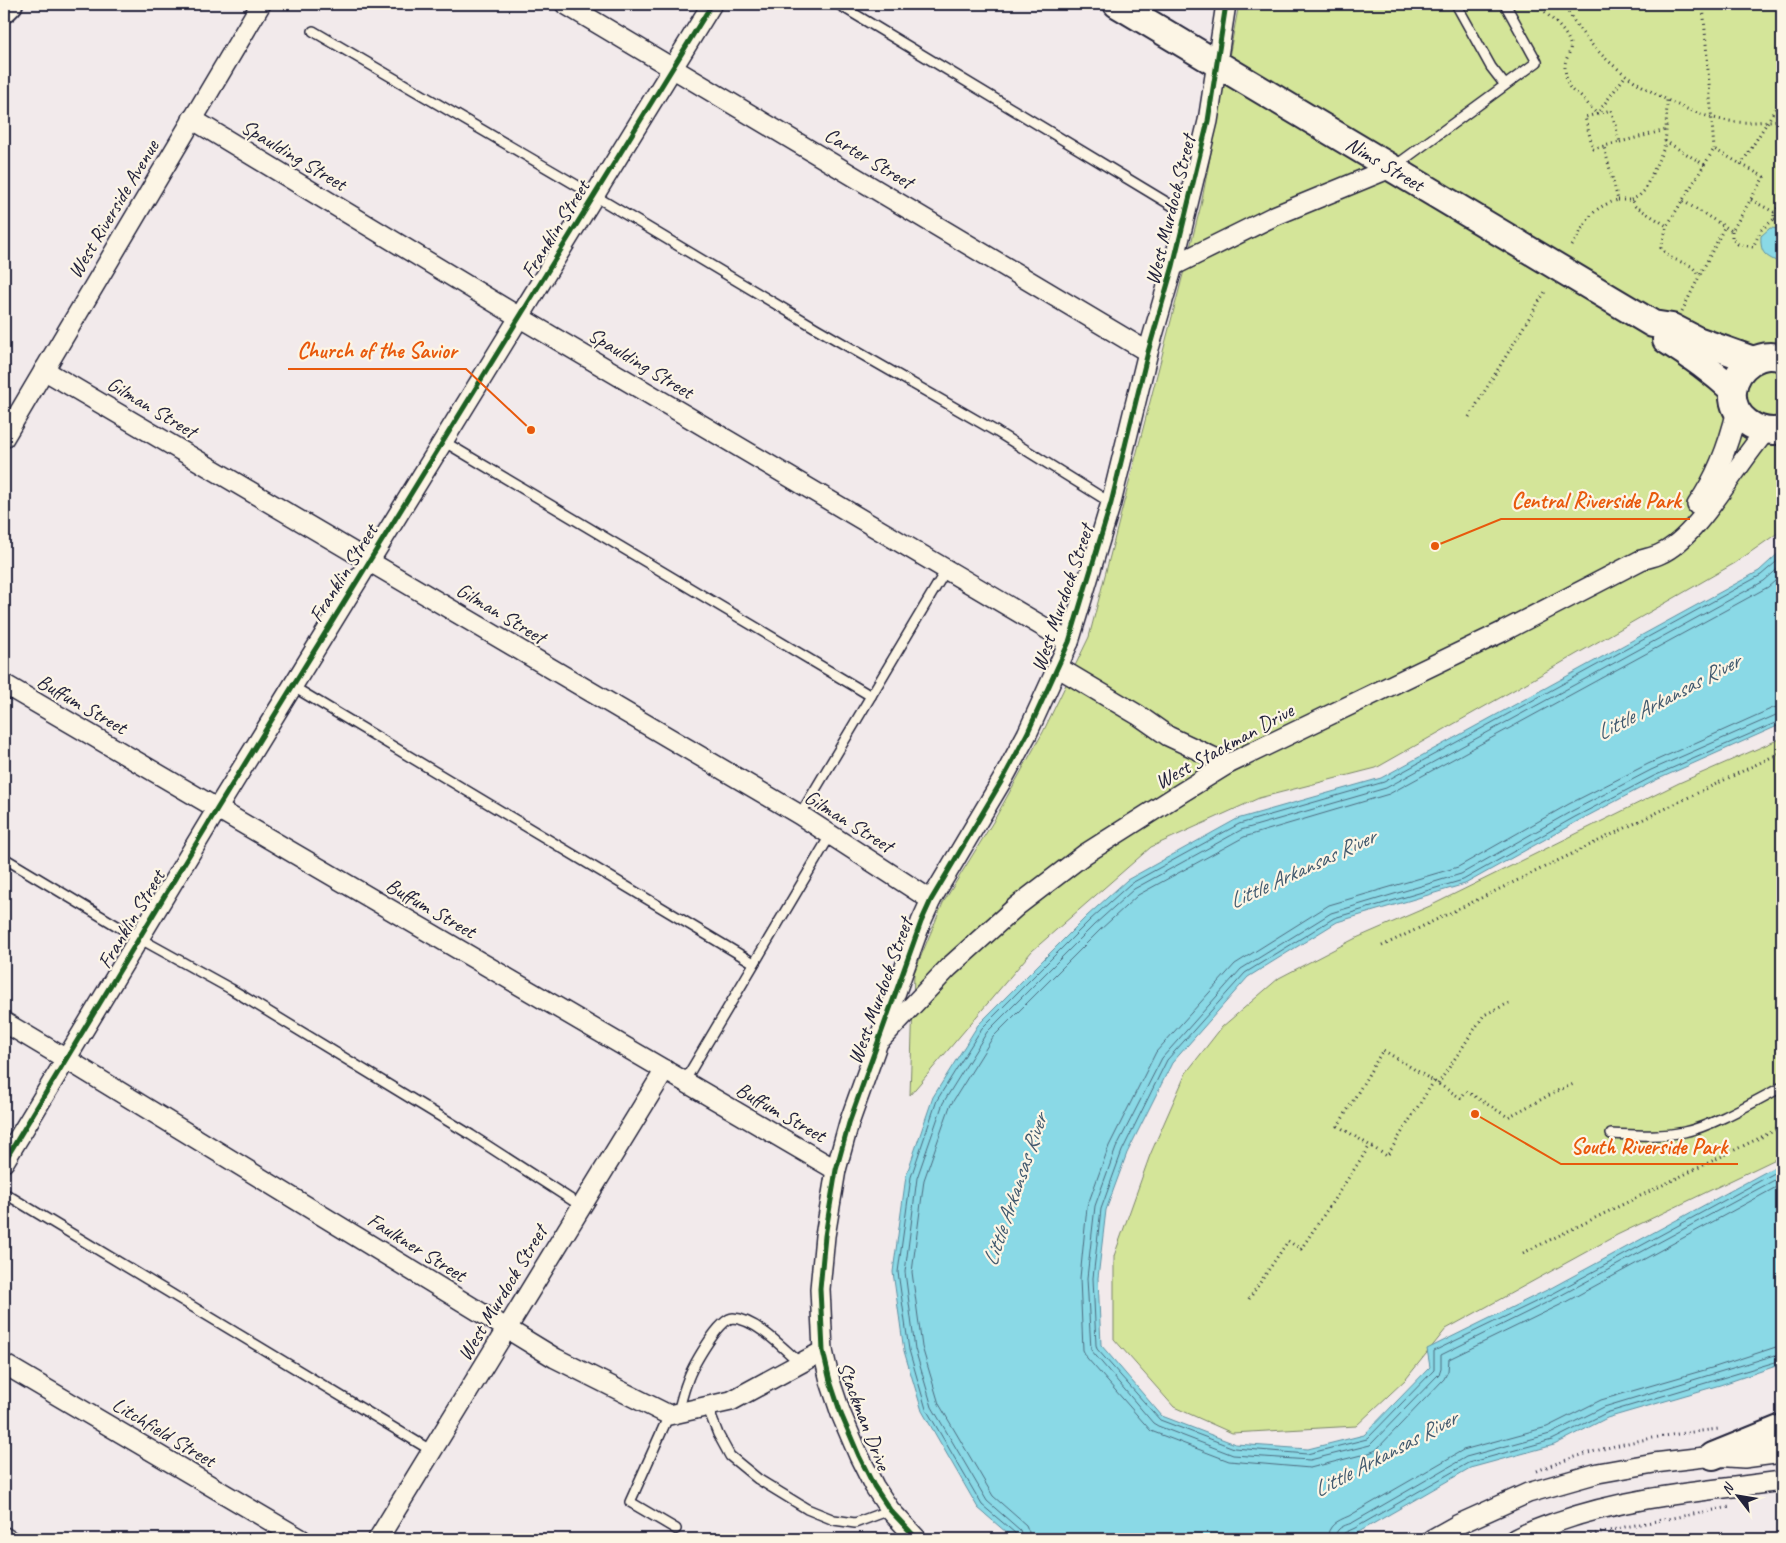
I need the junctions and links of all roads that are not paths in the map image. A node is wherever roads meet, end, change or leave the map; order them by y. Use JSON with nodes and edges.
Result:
{"nodes":[{"id":1,"x":9,"y":4,"type":"edge"},
{"id":2,"x":261,"y":4,"type":"edge"},
{"id":3,"x":565,"y":4,"type":"edge"},
{"id":4,"x":712,"y":4,"type":"edge"},
{"id":5,"x":838,"y":4,"type":"edge"},
{"id":6,"x":1117,"y":4,"type":"edge"},
{"id":7,"x":1226,"y":4,"type":"edge"},
{"id":8,"x":1456,"y":4,"type":"edge"},
{"id":9,"x":1505,"y":4,"type":"edge"},
{"id":10,"x":4,"y":9,"type":"edge"},
{"id":11,"x":313,"y":31,"type":"dead end"},
{"id":12,"x":1218,"y":65,"type":"junction"},
{"id":13,"x":674,"y":68,"type":"junction"},
{"id":14,"x":1505,"y":85,"type":"junction"},
{"id":15,"x":192,"y":120,"type":"junction"},
{"id":16,"x":1392,"y":167,"type":"junction"},
{"id":17,"x":595,"y":196,"type":"junction"},
{"id":18,"x":1186,"y":214,"type":"junction"},
{"id":19,"x":1174,"y":266,"type":"junction"},
{"id":20,"x":519,"y":318,"type":"junction"},
{"id":21,"x":1653,"y":324,"type":"junction"},
{"id":22,"x":1148,"y":352,"type":"junction"},
{"id":23,"x":1781,"y":356,"type":"edge"},
{"id":24,"x":1753,"y":360,"type":"junction"},
{"id":25,"x":44,"y":370,"type":"junction"},
{"id":26,"x":1735,"y":400,"type":"junction"},
{"id":27,"x":1774,"y":430,"type":"edge"},
{"id":28,"x":4,"y":438,"type":"edge"},
{"id":29,"x":443,"y":441,"type":"junction"},
{"id":30,"x":1111,"y":502,"type":"junction"},
{"id":31,"x":1641,"y":560,"type":"junction"},
{"id":32,"x":369,"y":561,"type":"junction"},
{"id":33,"x":946,"y":570,"type":"junction"},
{"id":34,"x":1070,"y":642,"type":"junction"},
{"id":35,"x":1059,"y":668,"type":"junction"},
{"id":36,"x":4,"y":684,"type":"edge"},
{"id":37,"x":292,"y":686,"type":"junction"},
{"id":38,"x":871,"y":696,"type":"junction"},
{"id":39,"x":1228,"y":764,"type":"junction"},
{"id":40,"x":217,"y":809,"type":"junction"},
{"id":41,"x":800,"y":815,"type":"junction"},
{"id":42,"x":831,"y":834,"type":"junction"},
{"id":43,"x":4,"y":858,"type":"edge"},
{"id":44,"x":931,"y":900,"type":"junction"},
{"id":45,"x":139,"y":938,"type":"junction"},
{"id":46,"x":754,"y":964,"type":"junction"},
{"id":47,"x":4,"y":1022,"type":"edge"},
{"id":48,"x":878,"y":1042,"type":"junction"},
{"id":49,"x":66,"y":1059,"type":"junction"},
{"id":50,"x":665,"y":1070,"type":"junction"},
{"id":51,"x":684,"y":1082,"type":"junction"},
{"id":52,"x":1782,"y":1087,"type":"edge"},
{"id":53,"x":1611,"y":1134,"type":"dead end"},
{"id":54,"x":4,"y":1162,"type":"edge"},
{"id":55,"x":836,"y":1170,"type":"junction"},
{"id":56,"x":4,"y":1193,"type":"edge"},
{"id":57,"x":582,"y":1206,"type":"junction"},
{"id":58,"x":507,"y":1329,"type":"junction"},
{"id":59,"x":823,"y":1351,"type":"junction"},
{"id":60,"x":800,"y":1363,"type":"junction"},
{"id":61,"x":4,"y":1364,"type":"edge"},
{"id":62,"x":706,"y":1406,"type":"junction"},
{"id":63,"x":674,"y":1414,"type":"junction"},
{"id":64,"x":1782,"y":1428,"type":"edge"},
{"id":65,"x":432,"y":1451,"type":"junction"},
{"id":66,"x":1782,"y":1453,"type":"edge"},
{"id":67,"x":1713,"y":1456,"type":"junction"},
{"id":68,"x":1782,"y":1481,"type":"edge"},
{"id":69,"x":890,"y":1510,"type":"junction"},
{"id":70,"x":676,"y":1529,"type":"dead end"},
{"id":71,"x":4,"y":1531,"type":"edge"},
{"id":72,"x":17,"y":1539,"type":"edge"},
{"id":73,"x":301,"y":1539,"type":"edge"},
{"id":74,"x":378,"y":1539,"type":"edge"},
{"id":75,"x":917,"y":1539,"type":"edge"},
{"id":76,"x":1432,"y":1539,"type":"edge"},
{"id":77,"x":1515,"y":1539,"type":"edge"}],
"edges":[{"from":1,"to":10,"type":"street"},
{"from":2,"to":15,"type":"street","name":"West Riverside Avenue"},
{"from":3,"to":13,"type":"street","name":"Carter Street"},
{"from":4,"to":13,"type":"street","name":"Franklin Street"},
{"from":5,"to":18,"type":"lane"},
{"from":6,"to":12,"type":"street","name":"Nims Street"},
{"from":7,"to":12,"type":"street","name":"West Murdock Street"},
{"from":8,"to":14,"type":"lane"},
{"from":9,"to":14,"type":"lane"},
{"from":11,"to":17,"type":"lane"},
{"from":12,"to":16,"type":"street","name":"Nims Street"},
{"from":12,"to":18,"type":"street","name":"West Murdock Street"},
{"from":13,"to":17,"type":"street","name":"Franklin Street"},
{"from":13,"to":22,"type":"street","name":"Carter Street"},
{"from":14,"to":16,"type":"lane"},
{"from":15,"to":20,"type":"street","name":"Spaulding Street"},
{"from":15,"to":25,"type":"street","name":"West Riverside Avenue"},
{"from":16,"to":19,"type":"street","name":"West Murdock Street"},
{"from":16,"to":21,"type":"street","name":"Nims Street"},
{"from":17,"to":20,"type":"street","name":"Franklin Street"},
{"from":17,"to":30,"type":"lane"},
{"from":18,"to":19,"type":"street","name":"West Murdock Street"},
{"from":19,"to":22,"type":"street","name":"West Murdock Street"},
{"from":20,"to":29,"type":"street","name":"Franklin Street"},
{"from":20,"to":33,"type":"street","name":"Spaulding Street"},
{"from":21,"to":24,"type":"street","name":"Nims Street"},
{"from":21,"to":26,"type":"street","name":"Nims Street"},
{"from":22,"to":30,"type":"street","name":"West Murdock Street"},
{"from":23,"to":24,"type":"street"},
{"from":24,"to":26,"type":"street"},
{"from":25,"to":28,"type":"street","name":"West Riverside Avenue"},
{"from":25,"to":32,"type":"street","name":"Gilman Street"},
{"from":26,"to":27,"type":"street","name":"Nims Street"},
{"from":26,"to":31,"type":"street","name":"West Stackman Drive"},
{"from":27,"to":31,"type":"street","name":"West Stackman Drive"},
{"from":29,"to":32,"type":"street","name":"Franklin Street"},
{"from":29,"to":38,"type":"lane"},
{"from":30,"to":34,"type":"street","name":"West Murdock Street"},
{"from":31,"to":39,"type":"street","name":"West Stackman Drive"},
{"from":32,"to":37,"type":"street","name":"Franklin Street"},
{"from":32,"to":41,"type":"street","name":"Gilman Street"},
{"from":33,"to":34,"type":"street","name":"Spaulding Street"},
{"from":33,"to":38,"type":"lane"},
{"from":34,"to":35,"type":"street","name":"West Murdock Street"},
{"from":35,"to":39,"type":"street"},
{"from":35,"to":44,"type":"street","name":"West Murdock Street"},
{"from":36,"to":40,"type":"street","name":"Buffum Street"},
{"from":37,"to":40,"type":"street","name":"Franklin Street"},
{"from":37,"to":46,"type":"lane"},
{"from":38,"to":41,"type":"lane"},
{"from":39,"to":48,"type":"street","name":"West Stackman Drive"},
{"from":40,"to":45,"type":"street","name":"Franklin Street"},
{"from":40,"to":50,"type":"street","name":"Buffum Street"},
{"from":41,"to":42,"type":"street","name":"Gilman Street"},
{"from":42,"to":44,"type":"street","name":"Gilman Street"},
{"from":42,"to":46,"type":"lane"},
{"from":43,"to":45,"type":"lane"},
{"from":44,"to":48,"type":"street","name":"West Murdock Street"},
{"from":45,"to":49,"type":"street","name":"Franklin Street"},
{"from":45,"to":57,"type":"lane"},
{"from":46,"to":51,"type":"lane"},
{"from":47,"to":49,"type":"street","name":"Faulkner Street"},
{"from":48,"to":55,"type":"street","name":"West Murdock Street"},
{"from":49,"to":54,"type":"street","name":"Franklin Street"},
{"from":49,"to":58,"type":"street","name":"Faulkner Street"},
{"from":50,"to":51,"type":"street","name":"Buffum Street"},
{"from":50,"to":57,"type":"street","name":"West Murdock Street"},
{"from":51,"to":55,"type":"street","name":"Buffum Street"},
{"from":52,"to":53,"type":"lane"},
{"from":55,"to":59,"type":"street","name":"Stackman Drive"},
{"from":56,"to":65,"type":"lane"},
{"from":57,"to":58,"type":"street","name":"West Murdock Street"},
{"from":58,"to":63,"type":"street","name":"Faulkner Street"},
{"from":58,"to":65,"type":"street","name":"West Murdock Street"},
{"from":59,"to":60,"type":"street"},
{"from":59,"to":69,"type":"street","name":"Stackman Drive"},
{"from":60,"to":62,"type":"street"},
{"from":60,"to":63,"type":"lane"},
{"from":61,"to":73,"type":"street","name":"Litchfield Street"},
{"from":62,"to":63,"type":"street"},
{"from":62,"to":69,"type":"lane"},
{"from":63,"to":70,"type":"lane"},
{"from":64,"to":67,"type":"street"},
{"from":65,"to":74,"type":"street","name":"West Murdock Street"},
{"from":66,"to":67,"type":"street"},
{"from":67,"to":76,"type":"street"},
{"from":68,"to":77,"type":"street"},
{"from":69,"to":75,"type":"street","name":"Stackman Drive"},
{"from":71,"to":72,"type":"lane"}]}
